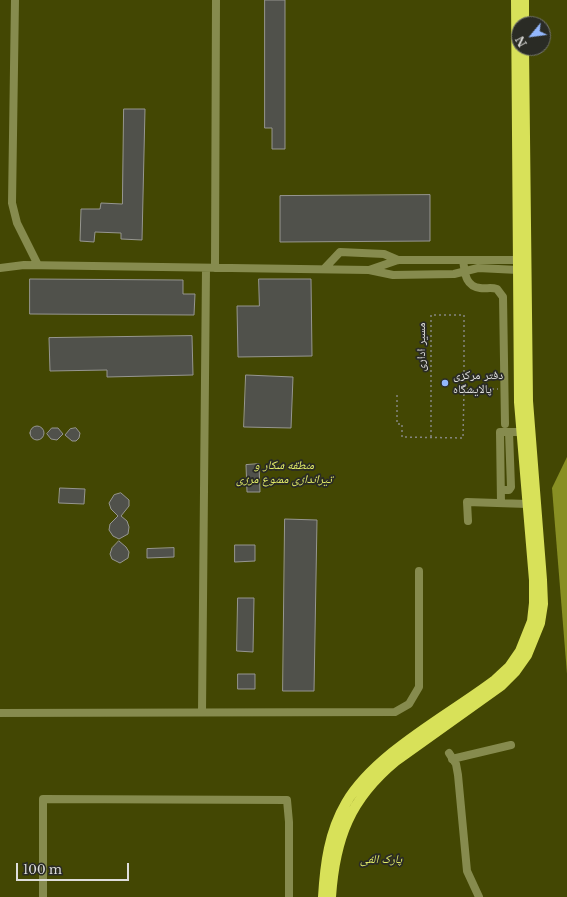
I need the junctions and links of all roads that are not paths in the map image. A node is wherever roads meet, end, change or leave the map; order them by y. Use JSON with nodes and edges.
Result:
{"nodes":[{"id":1,"x":15,"y":0,"type":"edge"},
{"id":2,"x":216,"y":0,"type":"edge"},
{"id":3,"x":516,"y":0,"type":"edge"},
{"id":4,"x":524,"y":0,"type":"edge"},
{"id":5,"x":524,"y":16,"type":"edge"},
{"id":6,"x":524,"y":56,"type":"edge"},
{"id":7,"x":398,"y":260,"type":"junction"},
{"id":8,"x":425,"y":260,"type":"junction"},
{"id":9,"x":463,"y":260,"type":"junction"},
{"id":10,"x":522,"y":260,"type":"junction"},
{"id":11,"x":38,"y":266,"type":"junction"},
{"id":12,"x":0,"y":268,"type":"edge"},
{"id":13,"x":206,"y":268,"type":"junction"},
{"id":14,"x":215,"y":268,"type":"junction"},
{"id":15,"x":324,"y":269,"type":"junction"},
{"id":16,"x":369,"y":270,"type":"junction"},
{"id":17,"x":522,"y":270,"type":"junction"},
{"id":18,"x":464,"y":271,"type":"junction"},
{"id":19,"x":454,"y":274,"type":"junction"},
{"id":20,"x":426,"y":275,"type":"junction"},
{"id":21,"x":469,"y":283,"type":"junction"},
{"id":22,"x":507,"y":428,"type":"junction"},
{"id":23,"x":521,"y":432,"type":"junction"},
{"id":24,"x":501,"y":503,"type":"junction"},
{"id":25,"x":527,"y":504,"type":"junction"},
{"id":26,"x":468,"y":521,"type":"dead end"},
{"id":27,"x":419,"y":571,"type":"dead end"},
{"id":28,"x":202,"y":712,"type":"junction"},
{"id":29,"x":0,"y":713,"type":"edge"},
{"id":30,"x":511,"y":745,"type":"dead end"},
{"id":31,"x":43,"y":897,"type":"edge"},
{"id":32,"x":289,"y":897,"type":"edge"},
{"id":33,"x":323,"y":897,"type":"edge"},
{"id":34,"x":331,"y":897,"type":"edge"},
{"id":35,"x":479,"y":897,"type":"edge"}],
"edges":[{"from":1,"to":11,"type":"street"},
{"from":2,"to":14,"type":"street"},
{"from":3,"to":10,"type":"main road"},
{"from":4,"to":5,"type":"main road"},
{"from":6,"to":10,"type":"main road"},
{"from":7,"to":8,"type":"street"},
{"from":7,"to":15,"type":"street"},
{"from":7,"to":16,"type":"street"},
{"from":8,"to":9,"type":"street"},
{"from":8,"to":20,"type":"street"},
{"from":9,"to":10,"type":"street"},
{"from":9,"to":18,"type":"street"},
{"from":10,"to":17,"type":"main road"},
{"from":11,"to":12,"type":"street"},
{"from":11,"to":13,"type":"street"},
{"from":13,"to":14,"type":"street"},
{"from":13,"to":28,"type":"street"},
{"from":14,"to":15,"type":"street"},
{"from":15,"to":16,"type":"street"},
{"from":16,"to":20,"type":"street"},
{"from":17,"to":18,"type":"street"},
{"from":17,"to":23,"type":"main road"},
{"from":17,"to":34,"type":"main road"},
{"from":18,"to":19,"type":"street"},
{"from":18,"to":21,"type":"street"},
{"from":19,"to":20,"type":"street"},
{"from":19,"to":21,"type":"street"},
{"from":21,"to":22,"type":"street"},
{"from":22,"to":23,"type":"street"},
{"from":22,"to":24,"type":"street"},
{"from":23,"to":25,"type":"main road"},
{"from":24,"to":25,"type":"street"},
{"from":24,"to":26,"type":"street"},
{"from":25,"to":33,"type":"main road"},
{"from":27,"to":28,"type":"street"},
{"from":28,"to":29,"type":"street"},
{"from":30,"to":35,"type":"street"},
{"from":31,"to":32,"type":"street"}]}
